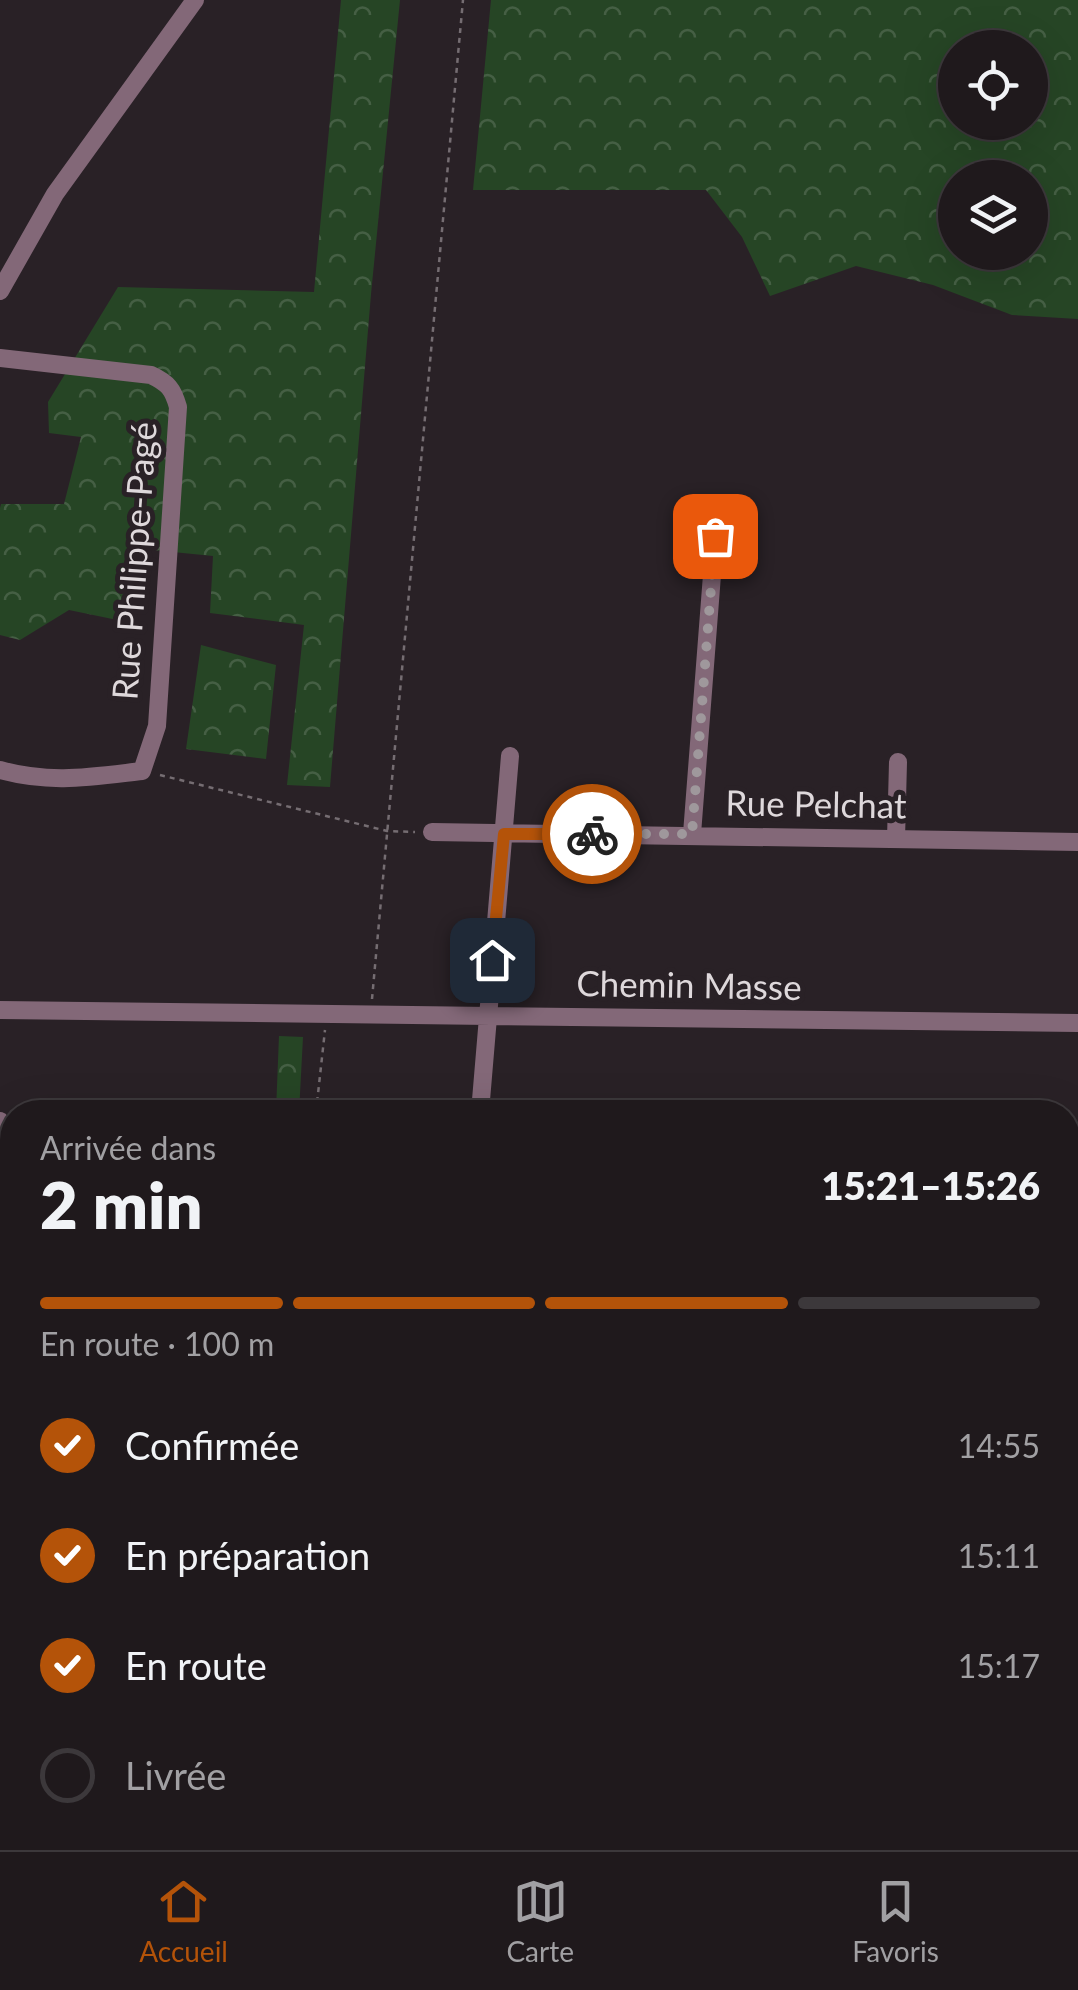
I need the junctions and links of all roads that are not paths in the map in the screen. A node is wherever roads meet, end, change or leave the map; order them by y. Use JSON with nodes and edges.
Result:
{"nodes":[{"id":1,"x":195,"y":0,"type":"edge"},
{"id":2,"x":0,"y":291,"type":"edge"},
{"id":3,"x":0,"y":358,"type":"edge"},
{"id":4,"x":715,"y":536,"type":"dead end"},
{"id":5,"x":510,"y":756,"type":"dead end"},
{"id":6,"x":898,"y":762,"type":"dead end"},
{"id":7,"x":0,"y":770,"type":"edge"},
{"id":8,"x":432,"y":832,"type":"road end"},
{"id":9,"x":504,"y":834,"type":"junction"},
{"id":10,"x":692,"y":834,"type":"junction"},
{"id":11,"x":896,"y":839,"type":"junction"},
{"id":12,"x":1078,"y":842,"type":"edge"},
{"id":13,"x":0,"y":1010,"type":"edge"},
{"id":14,"x":488,"y":1015,"type":"junction"},
{"id":15,"x":1078,"y":1024,"type":"edge"},
{"id":16,"x":481,"y":1100,"type":"edge"}],
"edges":[{"from":1,"to":2,"type":"street"},
{"from":3,"to":7,"type":"street","name":"Rue Philippe-Pagé"},
{"from":4,"to":10,"type":"street"},
{"from":5,"to":9,"type":"street"},
{"from":6,"to":11,"type":"street"},
{"from":8,"to":9,"type":"street","name":"Rue Pelchat"},
{"from":9,"to":10,"type":"street","name":"Rue Pelchat"},
{"from":9,"to":14,"type":"street"},
{"from":10,"to":11,"type":"street","name":"Rue Pelchat"},
{"from":11,"to":12,"type":"street","name":"Rue Pelchat"},
{"from":13,"to":14,"type":"street","name":"Chemin Masse"},
{"from":14,"to":15,"type":"street","name":"Chemin Masse"},
{"from":14,"to":16,"type":"street"}]}
